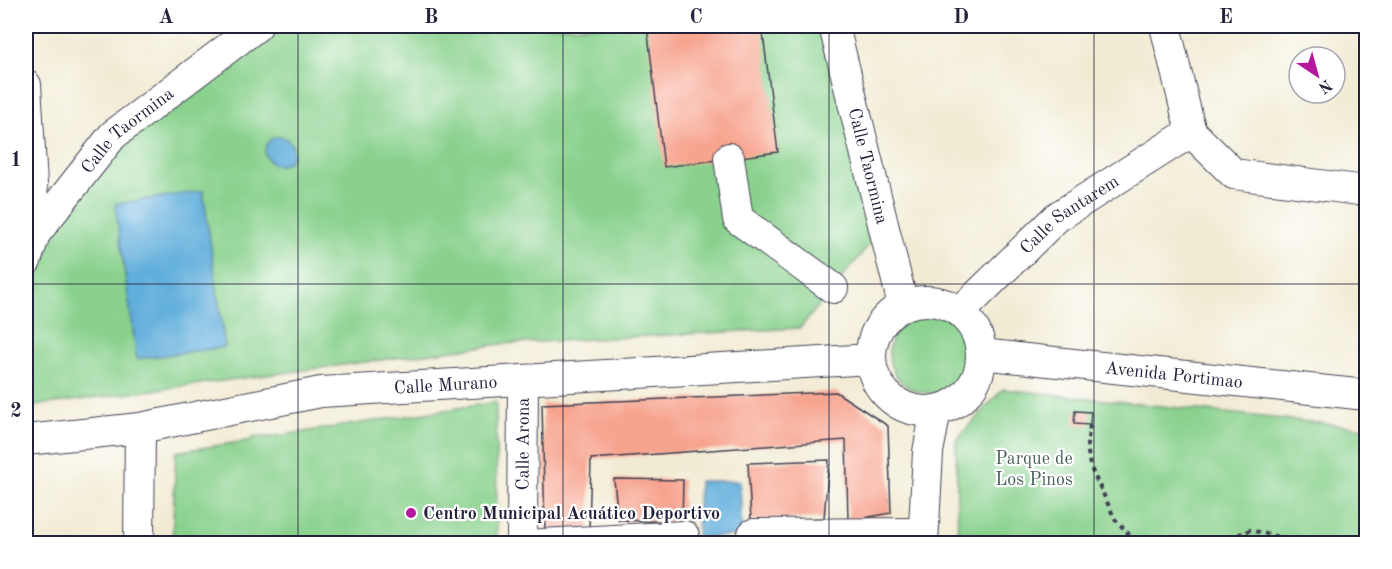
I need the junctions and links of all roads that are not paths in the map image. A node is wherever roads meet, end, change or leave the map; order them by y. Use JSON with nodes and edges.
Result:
{"nodes":[{"id":1,"x":257,"y":26,"type":"edge"},
{"id":2,"x":834,"y":26,"type":"edge"},
{"id":3,"x":1165,"y":26,"type":"edge"},
{"id":4,"x":26,"y":85,"type":"edge"},
{"id":5,"x":1191,"y":132,"type":"junction"},
{"id":6,"x":729,"y":158,"type":"dead end"},
{"id":7,"x":1366,"y":191,"type":"edge"},
{"id":8,"x":30,"y":247,"type":"edge"},
{"id":9,"x":833,"y":288,"type":"dead end"},
{"id":10,"x":903,"y":305,"type":"junction"},
{"id":11,"x":960,"y":312,"type":"junction"},
{"id":12,"x":981,"y":354,"type":"junction"},
{"id":13,"x":871,"y":359,"type":"junction"},
{"id":14,"x":523,"y":380,"type":"junction"},
{"id":15,"x":1366,"y":395,"type":"edge"},
{"id":16,"x":936,"y":410,"type":"junction"},
{"id":17,"x":140,"y":428,"type":"junction"},
{"id":18,"x":26,"y":440,"type":"edge"},
{"id":19,"x":753,"y":534,"type":"dead end"},
{"id":20,"x":684,"y":536,"type":"dead end"},
{"id":21,"x":923,"y":538,"type":"edge"},
{"id":22,"x":140,"y":543,"type":"edge"},
{"id":23,"x":522,"y":543,"type":"edge"},
{"id":24,"x":542,"y":543,"type":"edge"}],
"edges":[{"from":1,"to":8,"type":"street","name":"Calle Taormina"},
{"from":2,"to":10,"type":"street","name":"Calle Taormina"},
{"from":3,"to":5,"type":"street"},
{"from":4,"to":8,"type":"street"},
{"from":5,"to":7,"type":"street"},
{"from":5,"to":11,"type":"street","name":"Calle Santarem"},
{"from":6,"to":9,"type":"street"},
{"from":10,"to":11,"type":"street"},
{"from":10,"to":13,"type":"street"},
{"from":11,"to":12,"type":"street"},
{"from":12,"to":15,"type":"street","name":"Avenida Portimao"},
{"from":12,"to":16,"type":"street"},
{"from":13,"to":14,"type":"street","name":"Calle Murano"},
{"from":13,"to":16,"type":"street"},
{"from":14,"to":17,"type":"street","name":"Calle Murano"},
{"from":14,"to":23,"type":"street","name":"Calle Arona"},
{"from":16,"to":21,"type":"street"},
{"from":17,"to":18,"type":"street","name":"Calle Murano"},
{"from":17,"to":22,"type":"street"},
{"from":19,"to":21,"type":"street"},
{"from":20,"to":24,"type":"street"}]}
